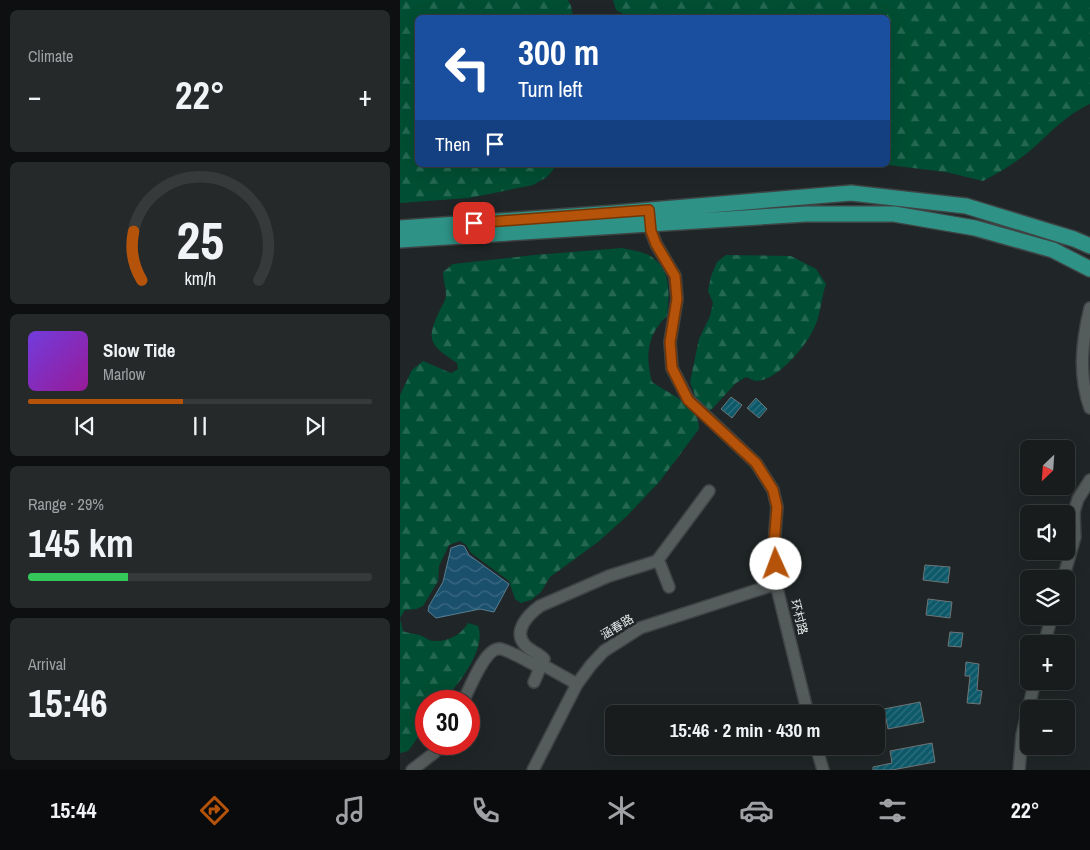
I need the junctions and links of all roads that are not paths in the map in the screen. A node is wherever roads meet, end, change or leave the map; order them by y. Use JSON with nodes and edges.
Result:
{"nodes":[{"id":1,"x":650,"y":217,"type":"junction"},
{"id":2,"x":400,"y":228,"type":"edge"},
{"id":3,"x":400,"y":240,"type":"edge"},
{"id":4,"x":1090,"y":246,"type":"edge"},
{"id":5,"x":1090,"y":268,"type":"edge"},
{"id":6,"x":1090,"y":308,"type":"edge"},
{"id":7,"x":1090,"y":408,"type":"edge"},
{"id":8,"x":1090,"y":480,"type":"edge"},
{"id":9,"x":709,"y":491,"type":"dead end"},
{"id":10,"x":658,"y":559,"type":"junction"},
{"id":11,"x":1066,"y":570,"type":"edge"},
{"id":12,"x":776,"y":584,"type":"junction"},
{"id":13,"x":669,"y":587,"type":"dead end"},
{"id":14,"x":542,"y":667,"type":"junction"},
{"id":15,"x":534,"y":682,"type":"dead end"},
{"id":16,"x":577,"y":684,"type":"junction"},
{"id":17,"x":469,"y":690,"type":"edge"},
{"id":18,"x":1033,"y":690,"type":"edge"},
{"id":19,"x":806,"y":705,"type":"edge"},
{"id":20,"x":431,"y":755,"type":"edge"},
{"id":21,"x":819,"y":755,"type":"edge"},
{"id":22,"x":412,"y":770,"type":"edge"},
{"id":23,"x":533,"y":770,"type":"edge"},
{"id":24,"x":823,"y":770,"type":"edge"},
{"id":25,"x":1019,"y":770,"type":"edge"}],
"edges":[{"from":1,"to":2,"type":"main road"},
{"from":1,"to":3,"type":"main road"},
{"from":1,"to":4,"type":"main road"},
{"from":1,"to":5,"type":"main road"},
{"from":1,"to":12,"type":"street","name":"环村路"},
{"from":6,"to":7,"type":"street"},
{"from":8,"to":11,"type":"street"},
{"from":9,"to":10,"type":"street"},
{"from":10,"to":13,"type":"street"},
{"from":10,"to":14,"type":"street"},
{"from":12,"to":16,"type":"street","name":"涵春路"},
{"from":12,"to":19,"type":"street","name":"环村路"},
{"from":14,"to":15,"type":"street"},
{"from":14,"to":16,"type":"street"},
{"from":14,"to":17,"type":"street"},
{"from":16,"to":23,"type":"street","name":"涵春路"},
{"from":18,"to":25,"type":"street"},
{"from":20,"to":22,"type":"street"},
{"from":21,"to":24,"type":"street"}]}
